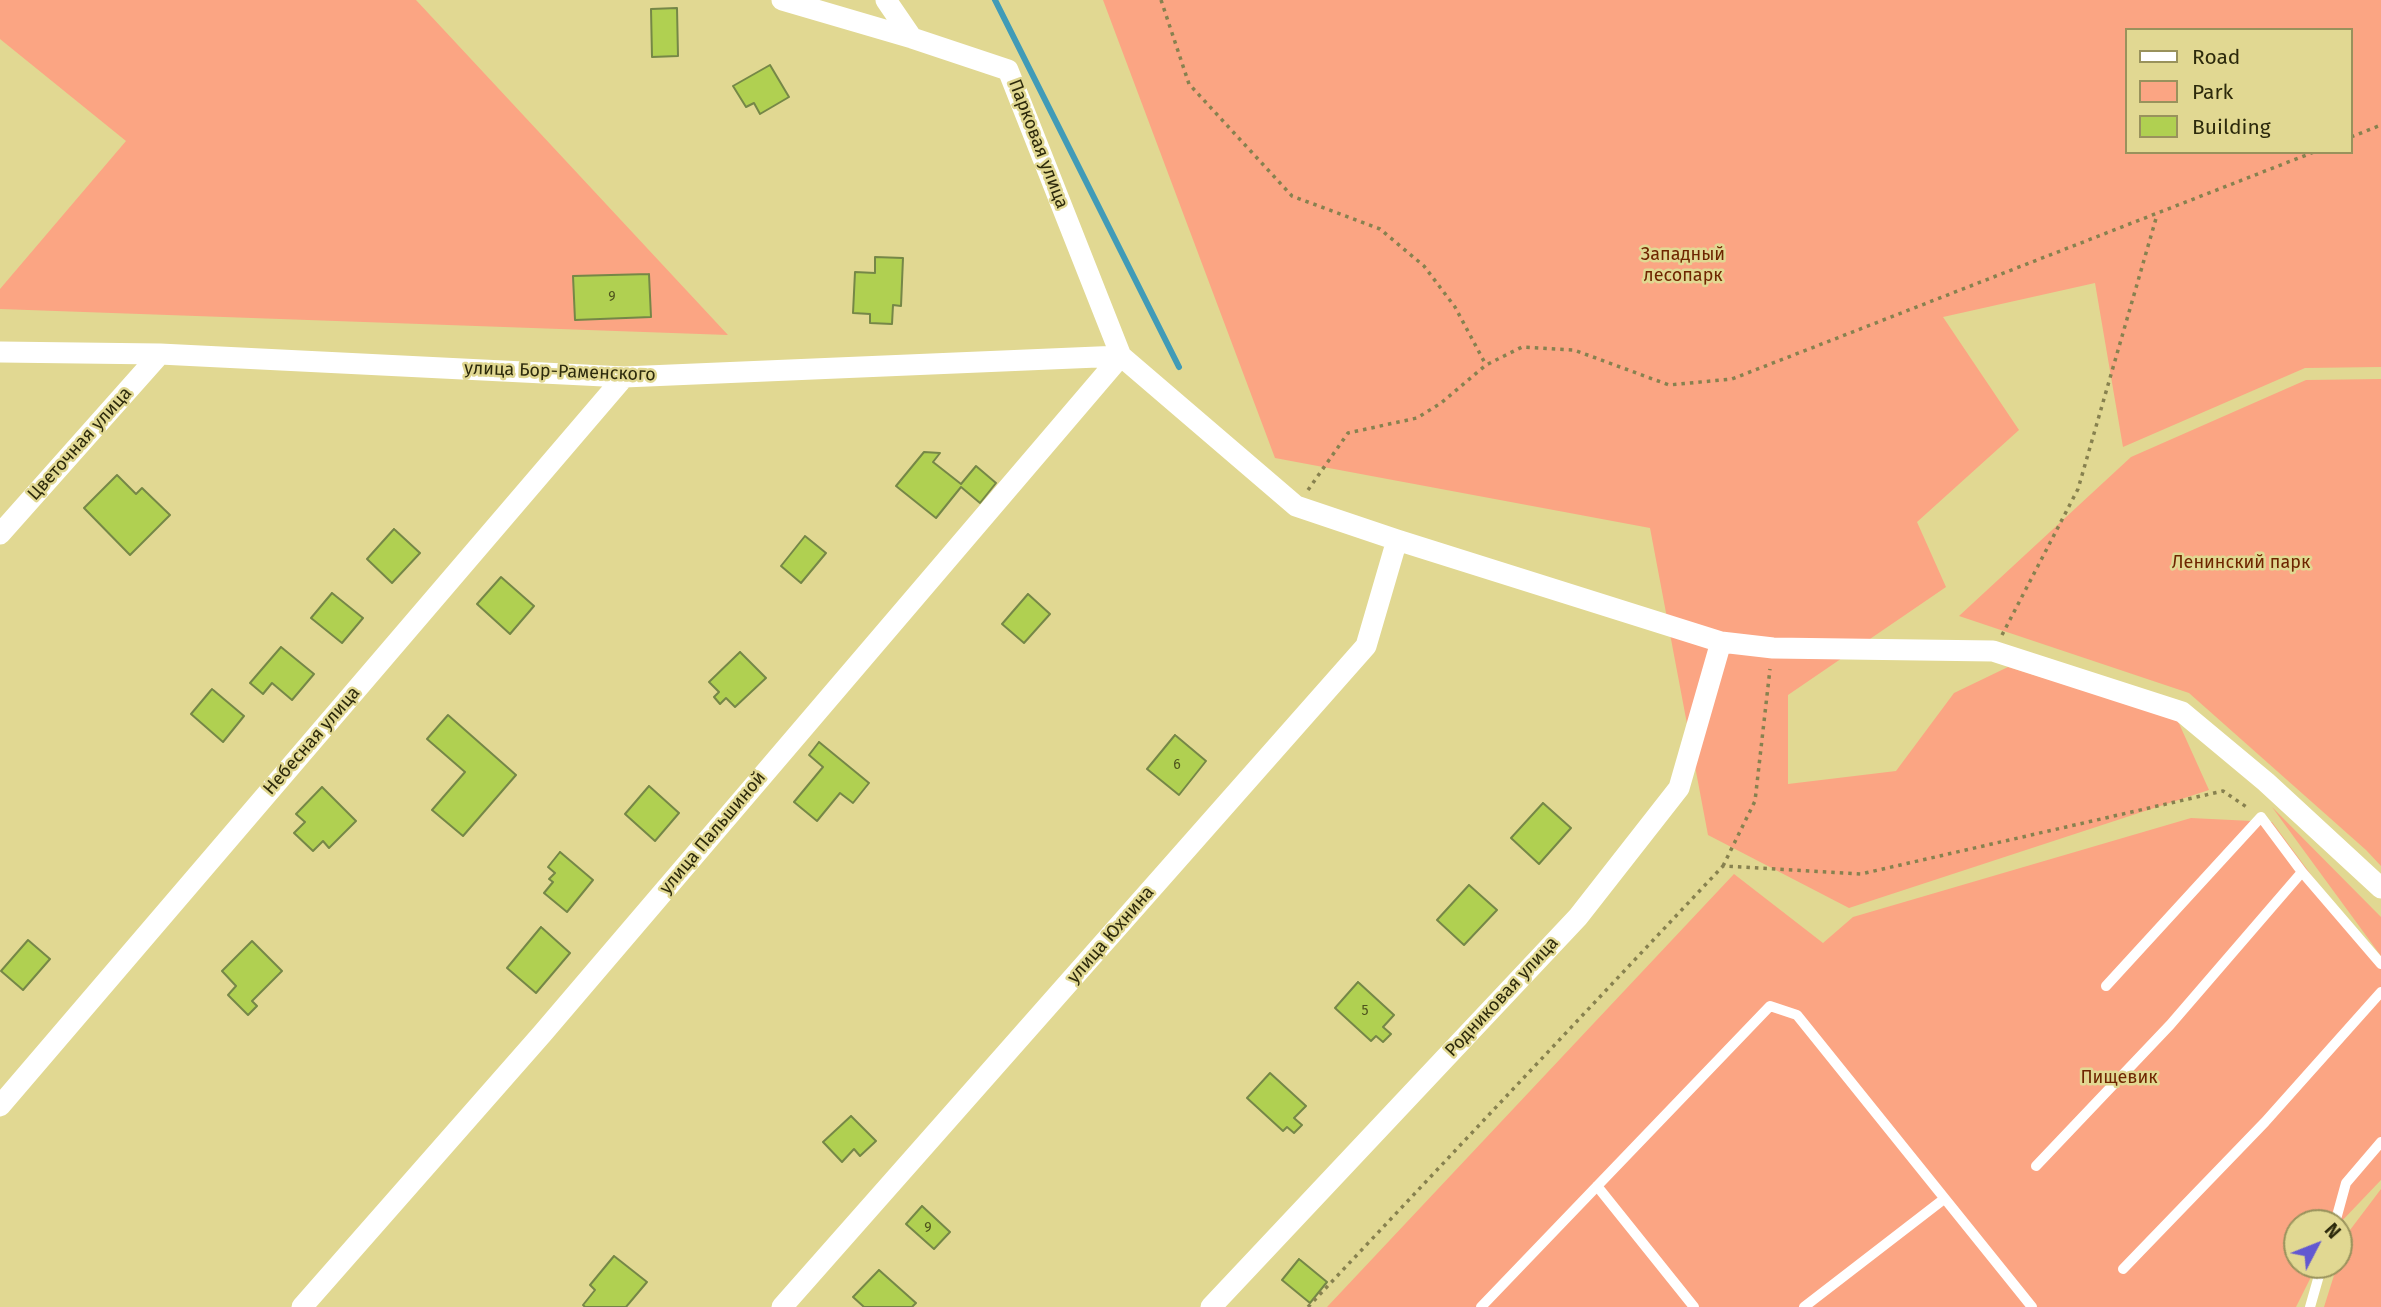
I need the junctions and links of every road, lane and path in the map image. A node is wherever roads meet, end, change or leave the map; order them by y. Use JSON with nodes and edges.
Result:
{"nodes":[{"id":1,"x":782,"y":0,"type":"edge"},
{"id":2,"x":886,"y":0,"type":"edge"},
{"id":3,"x":1161,"y":0,"type":"edge"},
{"id":4,"x":912,"y":38,"type":"junction"},
{"id":5,"x":2381,"y":125,"type":"edge"},
{"id":6,"x":2353,"y":136,"type":"edge"},
{"id":7,"x":2309,"y":154,"type":"edge"},
{"id":8,"x":2157,"y":215,"type":"junction"},
{"id":9,"x":0,"y":352,"type":"edge"},
{"id":10,"x":160,"y":354,"type":"junction"},
{"id":11,"x":1121,"y":356,"type":"junction"},
{"id":12,"x":1486,"y":365,"type":"junction"},
{"id":13,"x":624,"y":377,"type":"junction"},
{"id":14,"x":1296,"y":506,"type":"junction"},
{"id":15,"x":0,"y":534,"type":"edge"},
{"id":16,"x":1396,"y":540,"type":"junction"},
{"id":17,"x":1721,"y":642,"type":"junction"},
{"id":18,"x":1773,"y":648,"type":"junction"},
{"id":19,"x":1993,"y":651,"type":"junction"},
{"id":20,"x":2261,"y":817,"type":"junction"},
{"id":21,"x":1723,"y":866,"type":"junction"},
{"id":22,"x":2302,"y":872,"type":"junction"},
{"id":23,"x":2381,"y":888,"type":"edge"},
{"id":24,"x":2381,"y":964,"type":"edge"},
{"id":25,"x":2106,"y":986,"type":"dead end"},
{"id":26,"x":2381,"y":992,"type":"edge"},
{"id":27,"x":0,"y":1106,"type":"edge"},
{"id":28,"x":2381,"y":1142,"type":"edge"},
{"id":29,"x":2036,"y":1166,"type":"dead end"},
{"id":30,"x":1597,"y":1186,"type":"junction"},
{"id":31,"x":1944,"y":1199,"type":"junction"},
{"id":32,"x":2339,"y":1209,"type":"edge"},
{"id":33,"x":2123,"y":1269,"type":"dead end"},
{"id":34,"x":2318,"y":1279,"type":"edge"},
{"id":35,"x":302,"y":1307,"type":"edge"},
{"id":36,"x":782,"y":1307,"type":"edge"},
{"id":37,"x":1211,"y":1307,"type":"edge"},
{"id":38,"x":1308,"y":1307,"type":"edge"},
{"id":39,"x":1481,"y":1307,"type":"edge"},
{"id":40,"x":1694,"y":1307,"type":"edge"},
{"id":41,"x":1804,"y":1307,"type":"edge"},
{"id":42,"x":2032,"y":1307,"type":"edge"},
{"id":43,"x":2310,"y":1307,"type":"edge"}],
"edges":[{"from":1,"to":4,"type":"street"},
{"from":2,"to":4,"type":"street"},
{"from":3,"to":12,"type":"path"},
{"from":4,"to":11,"type":"street","name":"Парковая улица"},
{"from":5,"to":6,"type":"path"},
{"from":7,"to":8,"type":"path"},
{"from":8,"to":12,"type":"path"},
{"from":8,"to":19,"type":"path"},
{"from":9,"to":10,"type":"street","name":"улица Бор-Раменского"},
{"from":10,"to":13,"type":"street","name":"улица Бор-Раменского"},
{"from":10,"to":15,"type":"street","name":"Цветочная улица"},
{"from":11,"to":13,"type":"street","name":"улица Бор-Раменского"},
{"from":11,"to":14,"type":"street"},
{"from":11,"to":35,"type":"street","name":"улица Пальшиной"},
{"from":12,"to":14,"type":"path"},
{"from":13,"to":27,"type":"street","name":"Небесная улица"},
{"from":14,"to":16,"type":"street"},
{"from":16,"to":17,"type":"street"},
{"from":16,"to":36,"type":"street","name":"улица Юхнина"},
{"from":17,"to":18,"type":"street"},
{"from":17,"to":37,"type":"street","name":"Родниковая улица"},
{"from":18,"to":19,"type":"street"},
{"from":18,"to":21,"type":"path"},
{"from":19,"to":23,"type":"street"},
{"from":20,"to":21,"type":"path"},
{"from":20,"to":22,"type":"lane"},
{"from":20,"to":25,"type":"lane"},
{"from":21,"to":38,"type":"path"},
{"from":22,"to":24,"type":"lane"},
{"from":22,"to":29,"type":"lane"},
{"from":26,"to":33,"type":"lane"},
{"from":28,"to":32,"type":"lane"},
{"from":30,"to":31,"type":"lane"},
{"from":30,"to":39,"type":"lane"},
{"from":30,"to":40,"type":"lane"},
{"from":31,"to":41,"type":"lane"},
{"from":31,"to":42,"type":"lane"},
{"from":34,"to":43,"type":"lane"}]}
